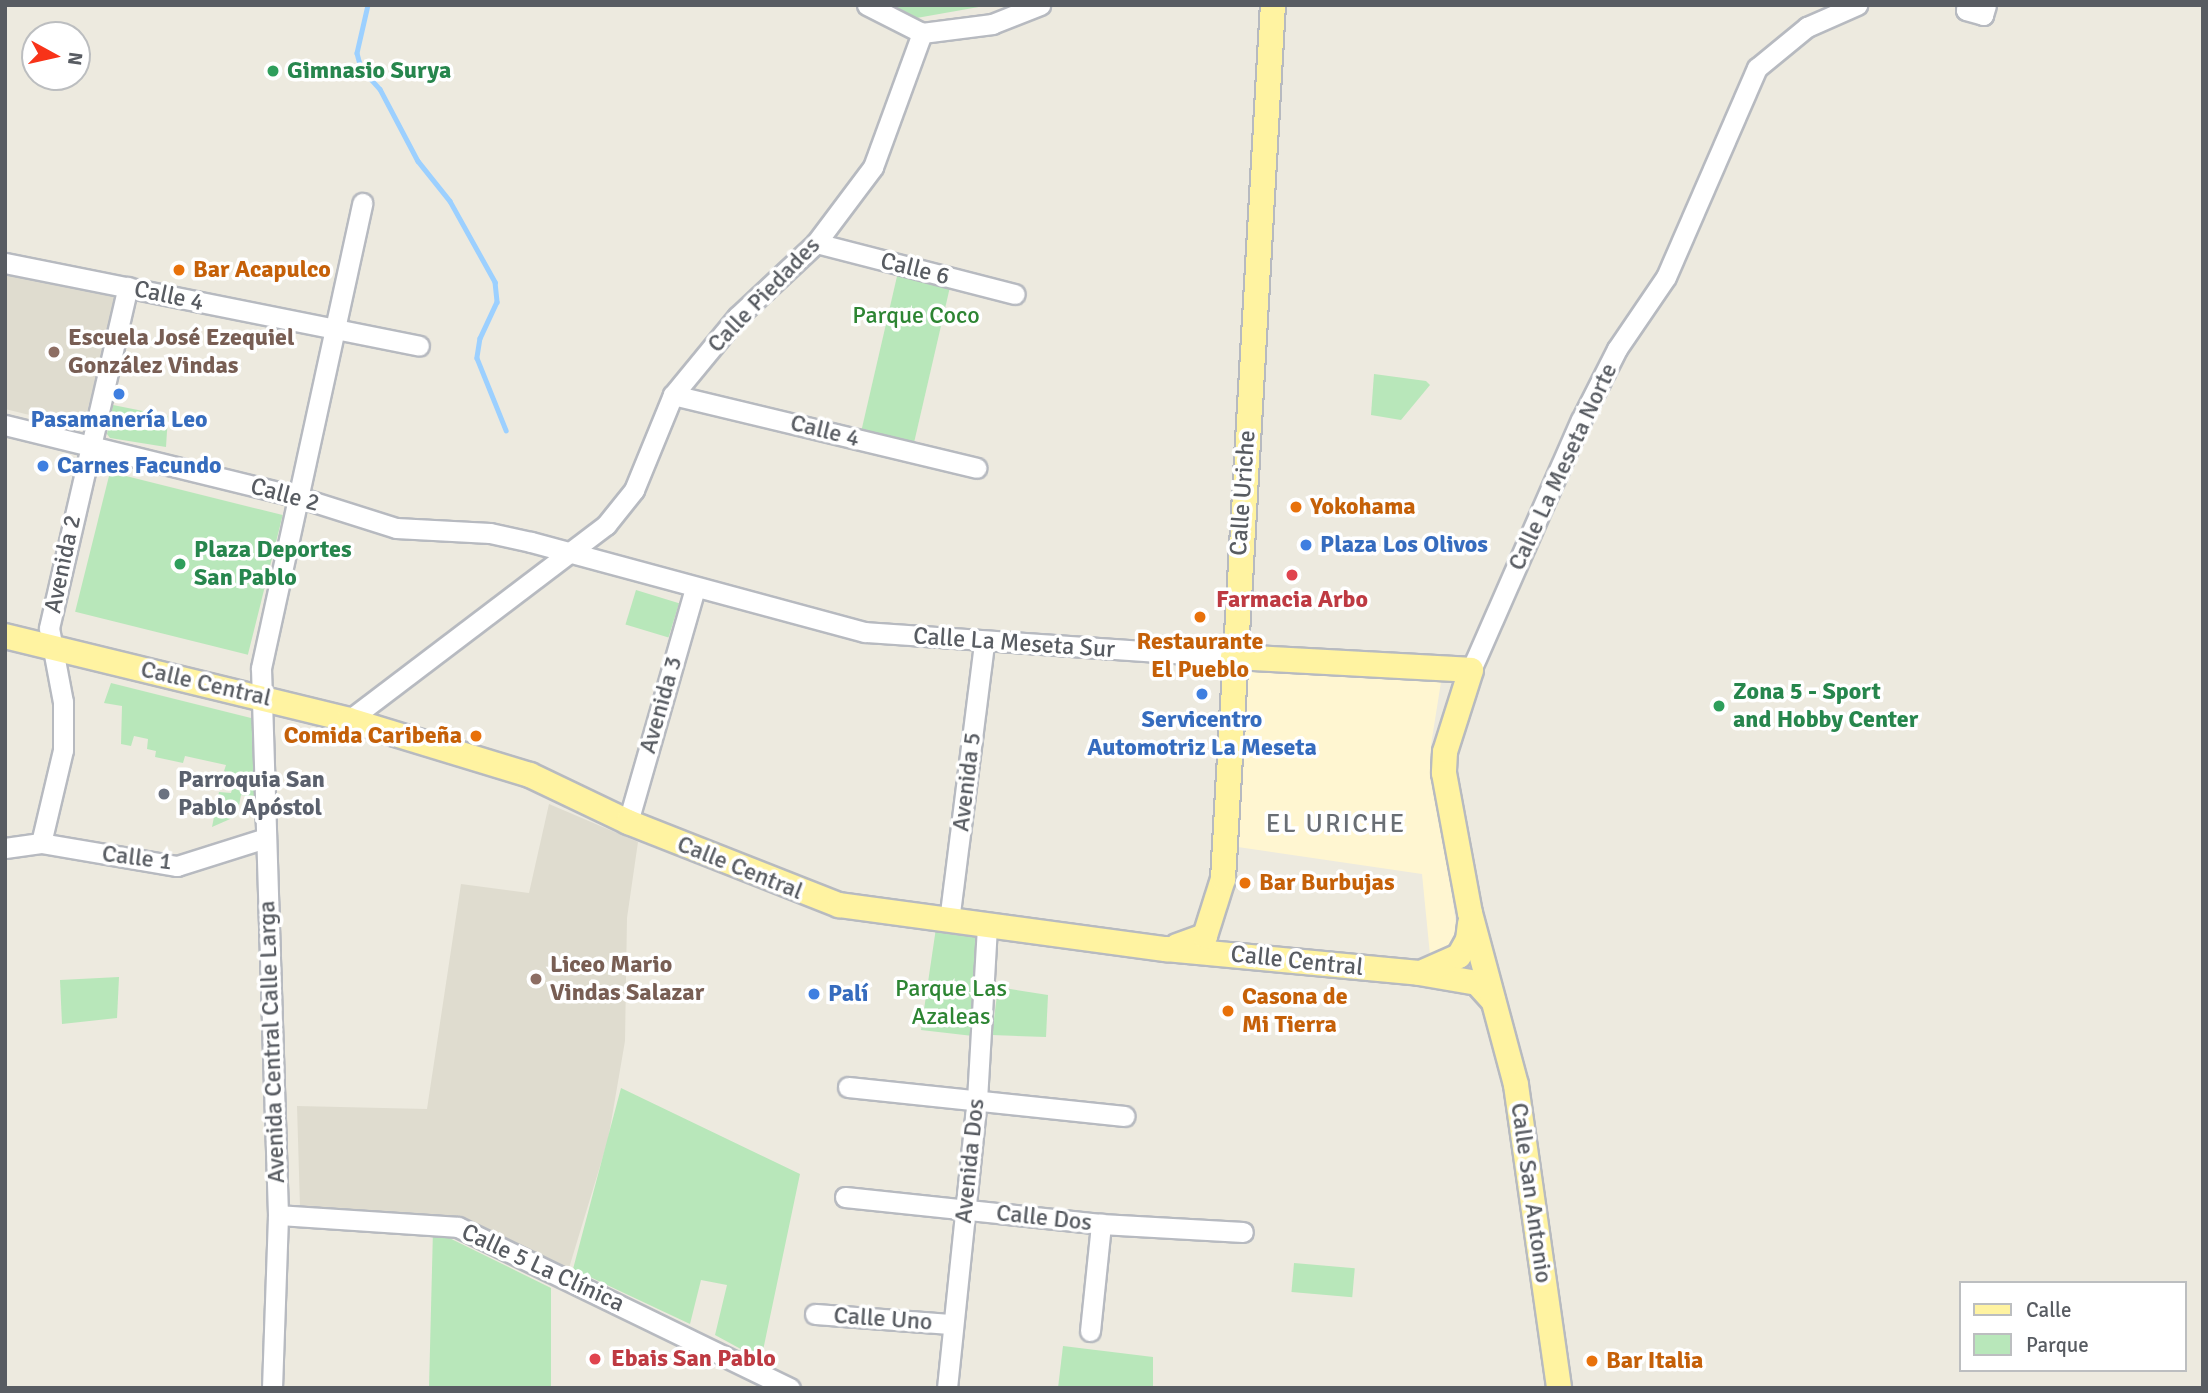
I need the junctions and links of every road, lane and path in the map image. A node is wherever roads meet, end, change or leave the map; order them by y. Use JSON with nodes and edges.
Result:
{"nodes":[{"id":1,"x":867,"y":5,"type":"edge"},
{"id":2,"x":1040,"y":5,"type":"edge"},
{"id":3,"x":1273,"y":5,"type":"edge"},
{"id":4,"x":1857,"y":5,"type":"edge"},
{"id":5,"x":1967,"y":5,"type":"edge"},
{"id":6,"x":1986,"y":5,"type":"edge"},
{"id":7,"x":922,"y":33,"type":"junction"},
{"id":8,"x":362,"y":203,"type":"dead end"},
{"id":9,"x":816,"y":243,"type":"junction"},
{"id":10,"x":5,"y":263,"type":"edge"},
{"id":11,"x":128,"y":288,"type":"junction"},
{"id":12,"x":1015,"y":295,"type":"dead end"},
{"id":13,"x":332,"y":329,"type":"junction"},
{"id":14,"x":419,"y":346,"type":"dead end"},
{"id":15,"x":673,"y":395,"type":"junction"},
{"id":16,"x":5,"y":425,"type":"edge"},
{"id":17,"x":89,"y":445,"type":"junction"},
{"id":18,"x":976,"y":468,"type":"dead end"},
{"id":19,"x":295,"y":496,"type":"junction"},
{"id":20,"x":566,"y":554,"type":"junction"},
{"id":21,"x":695,"y":589,"type":"junction"},
{"id":22,"x":5,"y":636,"type":"edge"},
{"id":23,"x":985,"y":643,"type":"junction"},
{"id":24,"x":53,"y":648,"type":"junction"},
{"id":25,"x":1245,"y":657,"type":"junction"},
{"id":26,"x":1432,"y":669,"type":"junction"},
{"id":27,"x":1471,"y":670,"type":"junction"},
{"id":28,"x":262,"y":697,"type":"junction"},
{"id":29,"x":346,"y":712,"type":"junction"},
{"id":30,"x":1445,"y":752,"type":"junction"},
{"id":31,"x":628,"y":822,"type":"junction"},
{"id":32,"x":266,"y":838,"type":"junction"},
{"id":33,"x":41,"y":843,"type":"junction"},
{"id":34,"x":5,"y":848,"type":"edge"},
{"id":35,"x":1223,"y":879,"type":"junction"},
{"id":36,"x":1470,"y":913,"type":"junction"},
{"id":37,"x":949,"y":922,"type":"junction"},
{"id":38,"x":993,"y":927,"type":"junction"},
{"id":39,"x":1166,"y":948,"type":"junction"},
{"id":40,"x":1249,"y":956,"type":"junction"},
{"id":41,"x":1419,"y":973,"type":"junction"},
{"id":42,"x":1493,"y":1001,"type":"junction"},
{"id":43,"x":848,"y":1087,"type":"dead end"},
{"id":44,"x":977,"y":1100,"type":"junction"},
{"id":45,"x":1125,"y":1116,"type":"dead end"},
{"id":46,"x":845,"y":1197,"type":"dead end"},
{"id":47,"x":965,"y":1210,"type":"junction"},
{"id":48,"x":278,"y":1215,"type":"junction"},
{"id":49,"x":1101,"y":1224,"type":"junction"},
{"id":50,"x":1243,"y":1232,"type":"dead end"},
{"id":51,"x":815,"y":1314,"type":"dead end"},
{"id":52,"x":951,"y":1324,"type":"junction"},
{"id":53,"x":1090,"y":1331,"type":"dead end"},
{"id":54,"x":272,"y":1388,"type":"edge"},
{"id":55,"x":790,"y":1388,"type":"edge"},
{"id":56,"x":947,"y":1388,"type":"edge"},
{"id":57,"x":1559,"y":1388,"type":"edge"}],
"edges":[{"from":1,"to":7,"type":"street"},
{"from":2,"to":7,"type":"street"},
{"from":3,"to":25,"type":"main road","name":"Calle Uriche"},
{"from":4,"to":27,"type":"street","name":"Calle La Meseta Norte"},
{"from":5,"to":6,"type":"street"},
{"from":7,"to":9,"type":"street","name":"Calle Piedades"},
{"from":8,"to":13,"type":"street","name":"Avenida Central Calle Larga"},
{"from":9,"to":12,"type":"street","name":"Calle 6"},
{"from":9,"to":15,"type":"street","name":"Calle Piedades"},
{"from":10,"to":11,"type":"street","name":"Calle 4"},
{"from":11,"to":13,"type":"street","name":"Calle 4"},
{"from":11,"to":17,"type":"street","name":"Avenida 2"},
{"from":13,"to":14,"type":"street","name":"Calle 4"},
{"from":13,"to":19,"type":"street","name":"Avenida Central Calle Larga"},
{"from":15,"to":18,"type":"street","name":"Calle 4"},
{"from":15,"to":20,"type":"street","name":"Calle Piedades"},
{"from":16,"to":17,"type":"street","name":"Calle 2"},
{"from":17,"to":19,"type":"street","name":"Calle 2"},
{"from":17,"to":24,"type":"street","name":"Avenida 2"},
{"from":19,"to":20,"type":"street","name":"Calle 2"},
{"from":19,"to":28,"type":"street","name":"Avenida Central Calle Larga"},
{"from":20,"to":21,"type":"street","name":"Calle La Meseta Sur"},
{"from":20,"to":29,"type":"street","name":"Calle Piedades"},
{"from":21,"to":23,"type":"street","name":"Calle La Meseta Sur"},
{"from":21,"to":31,"type":"street","name":"Avenida 3"},
{"from":22,"to":24,"type":"main road","name":"Calle Central"},
{"from":23,"to":25,"type":"street","name":"Calle La Meseta Sur"},
{"from":23,"to":37,"type":"street","name":"Avenida 5"},
{"from":24,"to":28,"type":"main road","name":"Calle Central"},
{"from":24,"to":33,"type":"street","name":"Avenida 2"},
{"from":25,"to":26,"type":"main road","name":"Calle La Meseta Sur"},
{"from":25,"to":35,"type":"main road","name":"Calle Uriche"},
{"from":26,"to":27,"type":"main road","name":"Calle La Meseta Sur"},
{"from":26,"to":30,"type":"main road"},
{"from":27,"to":30,"type":"main road","name":"Calle La Meseta Norte"},
{"from":28,"to":29,"type":"main road","name":"Calle Central"},
{"from":28,"to":32,"type":"street","name":"Avenida Central Calle Larga"},
{"from":29,"to":31,"type":"main road","name":"Calle Central"},
{"from":30,"to":36,"type":"main road","name":"Calle La Meseta Norte"},
{"from":31,"to":37,"type":"main road","name":"Calle Central"},
{"from":32,"to":33,"type":"street","name":"Calle 1"},
{"from":32,"to":48,"type":"street","name":"Avenida Central Calle Larga"},
{"from":33,"to":34,"type":"street","name":"Calle 1"},
{"from":35,"to":39,"type":"main road","name":"Calle Uriche"},
{"from":35,"to":40,"type":"main road"},
{"from":36,"to":41,"type":"main road"},
{"from":36,"to":42,"type":"main road","name":"Calle La Meseta Norte"},
{"from":37,"to":38,"type":"main road","name":"Calle Central"},
{"from":38,"to":39,"type":"main road","name":"Calle Central"},
{"from":38,"to":44,"type":"street","name":"Avenida Dos"},
{"from":39,"to":40,"type":"main road","name":"Calle Central"},
{"from":40,"to":41,"type":"main road","name":"Calle Central"},
{"from":41,"to":42,"type":"main road","name":"Calle Central"},
{"from":42,"to":57,"type":"main road","name":"Calle San Antonio"},
{"from":43,"to":44,"type":"street"},
{"from":44,"to":45,"type":"street"},
{"from":44,"to":47,"type":"street","name":"Avenida Dos"},
{"from":46,"to":47,"type":"street","name":"Calle Dos"},
{"from":47,"to":49,"type":"street","name":"Calle Dos"},
{"from":47,"to":52,"type":"street","name":"Avenida Dos"},
{"from":48,"to":54,"type":"street","name":"Avenida Central Calle Larga"},
{"from":48,"to":55,"type":"street","name":"Calle 5 La Clínica"},
{"from":49,"to":50,"type":"street","name":"Calle Dos"},
{"from":49,"to":53,"type":"street"},
{"from":51,"to":52,"type":"street","name":"Calle Uno"},
{"from":52,"to":56,"type":"street","name":"Avenida Dos"}]}
